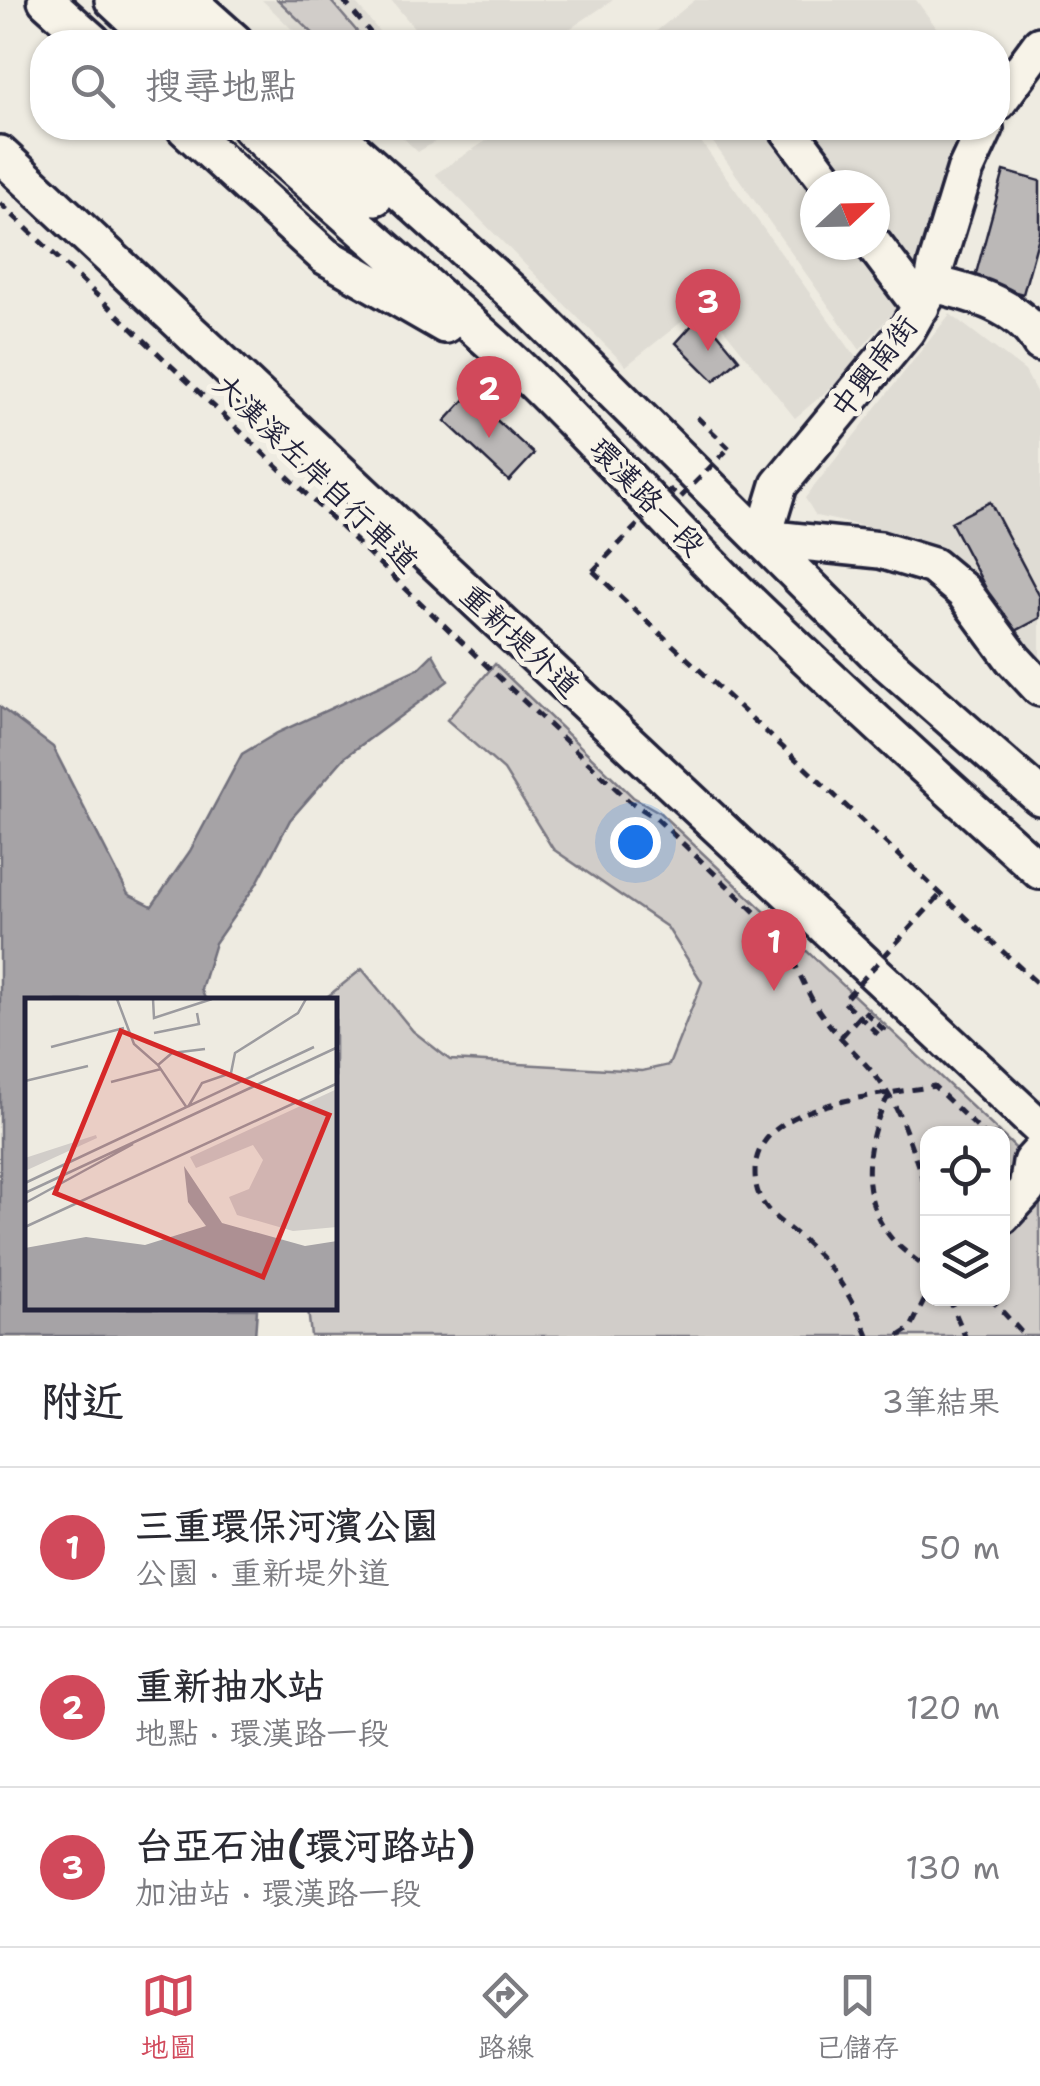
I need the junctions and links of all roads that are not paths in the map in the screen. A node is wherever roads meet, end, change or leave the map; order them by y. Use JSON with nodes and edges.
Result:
{"nodes":[{"id":1,"x":46,"y":0,"type":"edge"},
{"id":2,"x":113,"y":0,"type":"edge"},
{"id":3,"x":154,"y":0,"type":"edge"},
{"id":4,"x":188,"y":0,"type":"edge"},
{"id":5,"x":79,"y":30,"type":"edge"},
{"id":6,"x":145,"y":30,"type":"edge"},
{"id":7,"x":187,"y":30,"type":"edge"},
{"id":8,"x":222,"y":30,"type":"edge"},
{"id":9,"x":1040,"y":45,"type":"edge"},
{"id":10,"x":1010,"y":86,"type":"edge"},
{"id":11,"x":198,"y":140,"type":"edge"},
{"id":12,"x":263,"y":140,"type":"edge"},
{"id":13,"x":795,"y":140,"type":"edge"},
{"id":14,"x":979,"y":140,"type":"edge"},
{"id":15,"x":327,"y":142,"type":"edge"},
{"id":16,"x":0,"y":154,"type":"edge"},
{"id":17,"x":818,"y":170,"type":"edge"},
{"id":18,"x":890,"y":260,"type":"edge"},
{"id":19,"x":927,"y":296,"type":"junction"},
{"id":20,"x":1040,"y":343,"type":"edge"},
{"id":21,"x":515,"y":364,"type":"junction"},
{"id":22,"x":763,"y":538,"type":"junction"},
{"id":23,"x":722,"y":575,"type":"junction"},
{"id":24,"x":1040,"y":688,"type":"edge"},
{"id":25,"x":1040,"y":798,"type":"edge"},
{"id":26,"x":1040,"y":872,"type":"edge"},
{"id":27,"x":1040,"y":1128,"type":"edge"},
{"id":28,"x":1040,"y":1152,"type":"edge"},
{"id":29,"x":1010,"y":1207,"type":"edge"}],
"edges":[{"from":1,"to":5,"type":"street"},
{"from":2,"to":6,"type":"street"},
{"from":3,"to":7,"type":"street"},
{"from":4,"to":8,"type":"street"},
{"from":9,"to":10,"type":"street"},
{"from":11,"to":21,"type":"street"},
{"from":12,"to":21,"type":"street","name":"環漢路一段"},
{"from":13,"to":17,"type":"street"},
{"from":14,"to":19,"type":"street","name":"中興南街"},
{"from":15,"to":22,"type":"street","name":"環漢路一段"},
{"from":16,"to":27,"type":"street","name":"重新堤外道"},
{"from":18,"to":19,"type":"street"},
{"from":19,"to":20,"type":"street"},
{"from":19,"to":22,"type":"street","name":"中興南街"},
{"from":21,"to":23,"type":"street","name":"環漢路一段"},
{"from":22,"to":23,"type":"street"},
{"from":22,"to":24,"type":"street"},
{"from":22,"to":25,"type":"street","name":"環漢路一段"},
{"from":23,"to":26,"type":"street","name":"環漢路一段"},
{"from":28,"to":29,"type":"street"}]}
